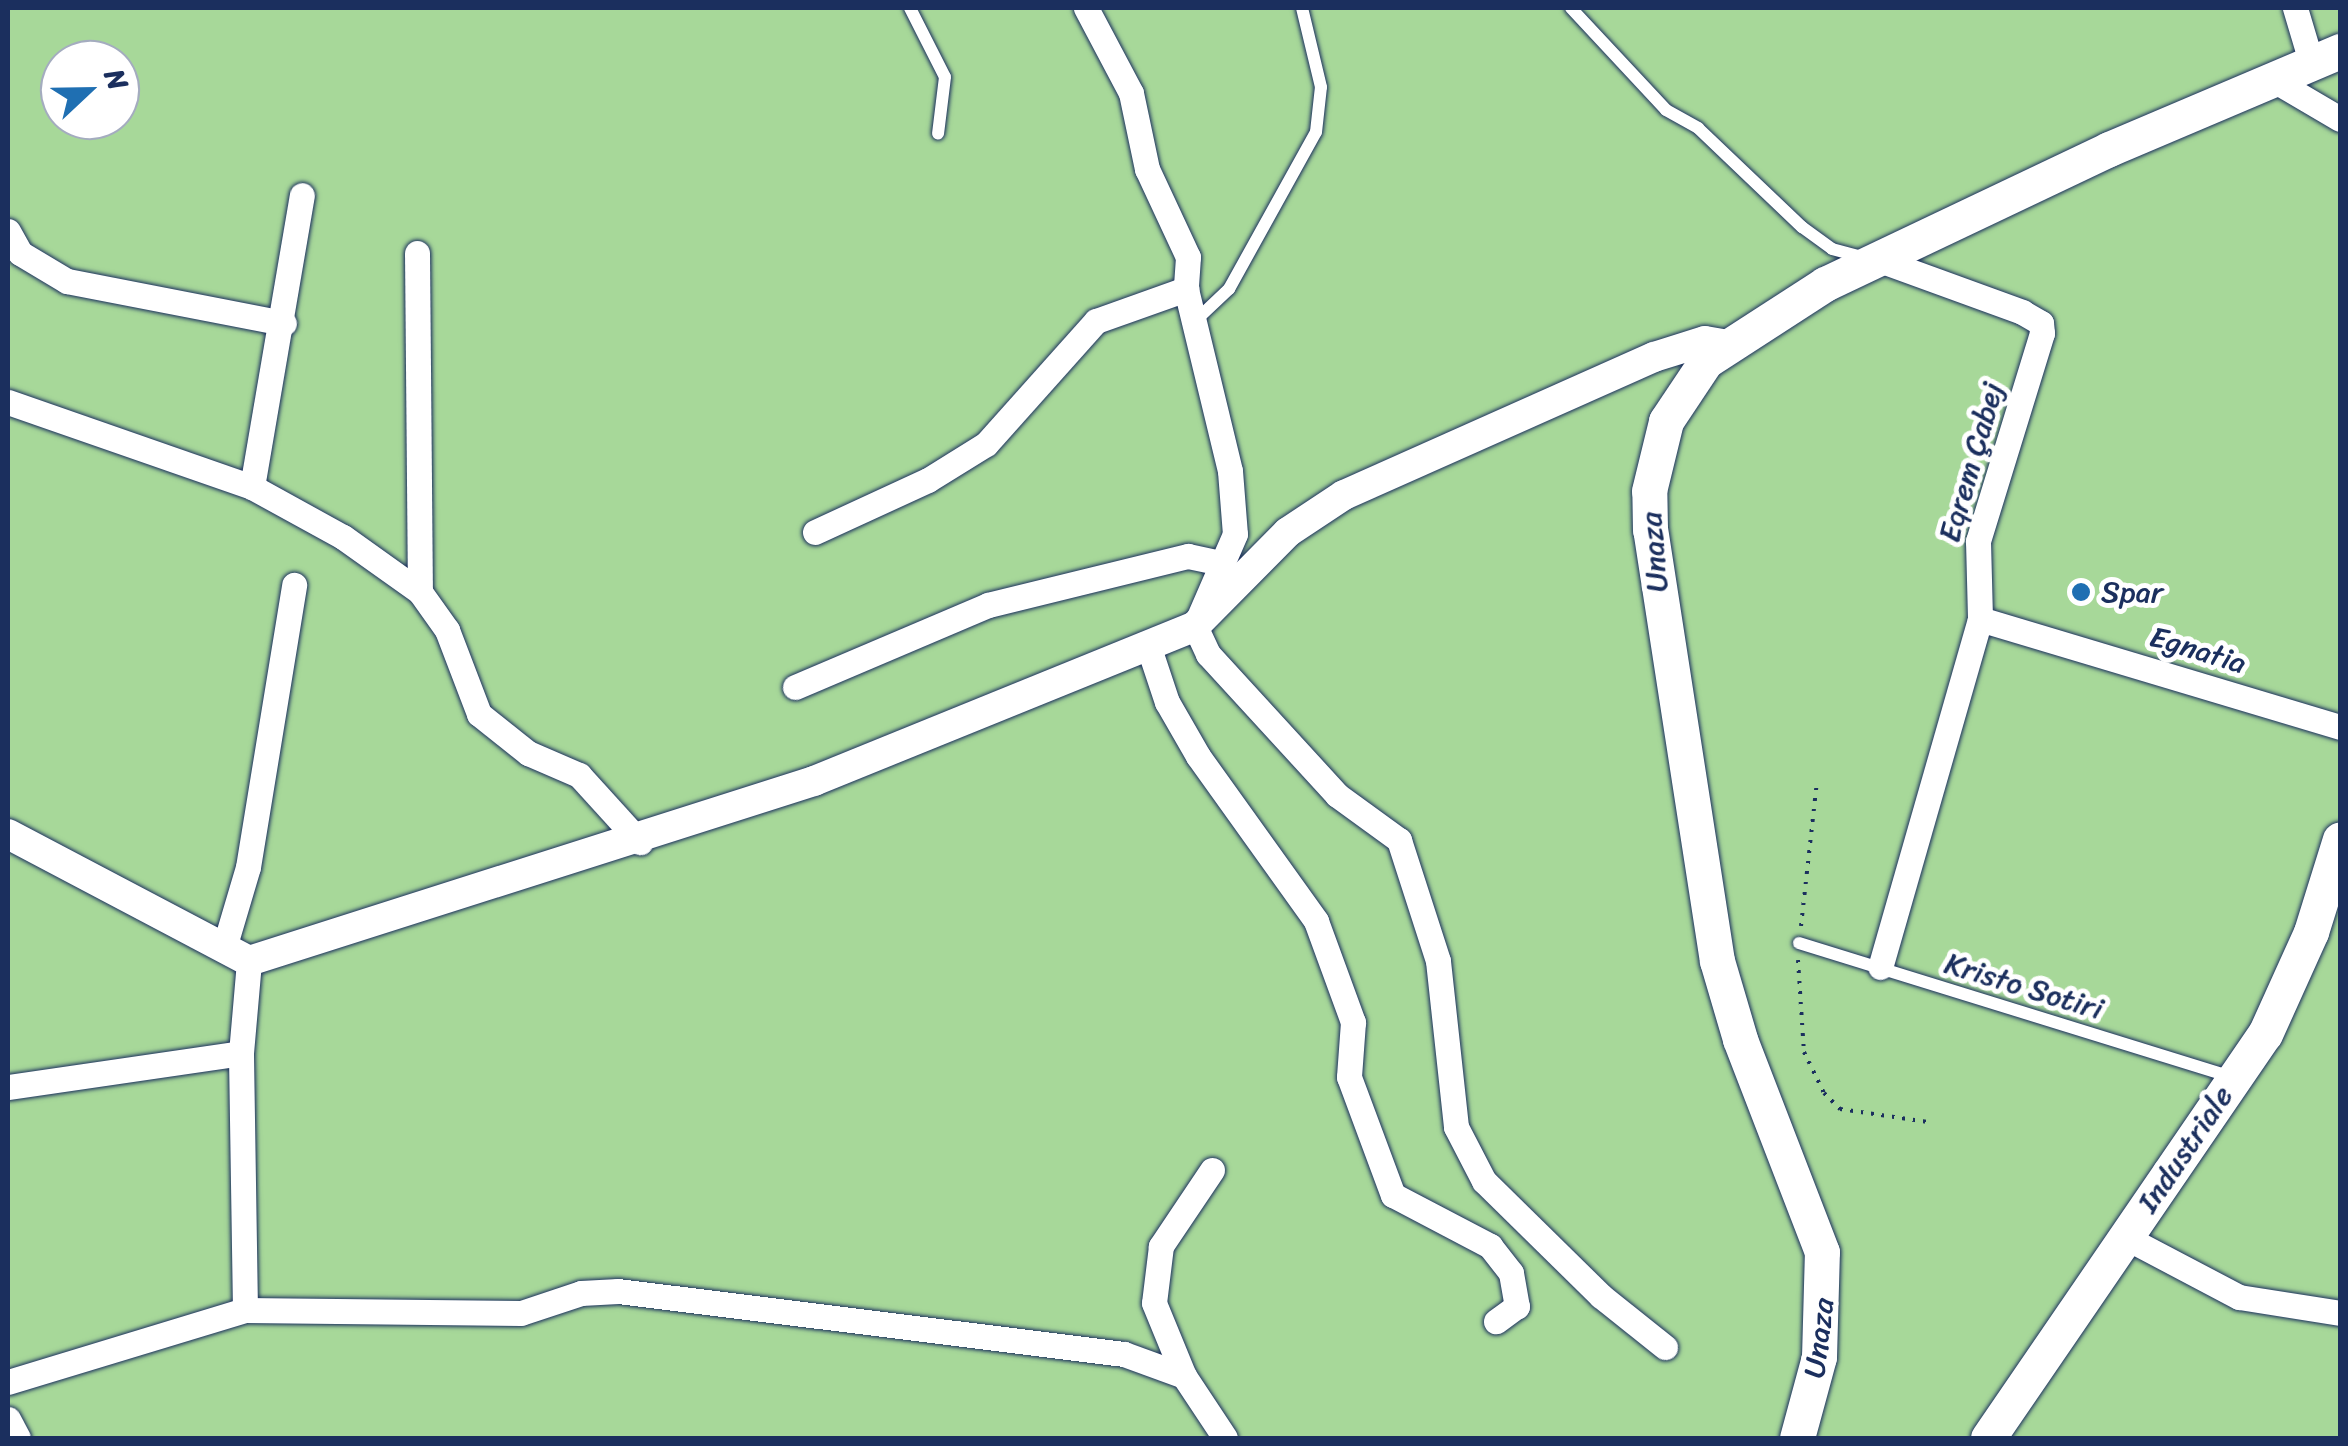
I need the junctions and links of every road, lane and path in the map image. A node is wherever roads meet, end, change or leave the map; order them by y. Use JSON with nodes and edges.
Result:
{"nodes":[{"id":1,"x":910,"y":8,"type":"edge"},
{"id":2,"x":1086,"y":8,"type":"edge"},
{"id":3,"x":1302,"y":8,"type":"edge"},
{"id":4,"x":1571,"y":8,"type":"edge"},
{"id":5,"x":2296,"y":8,"type":"edge"},
{"id":6,"x":2326,"y":58,"type":"edge"},
{"id":7,"x":2277,"y":82,"type":"junction"},
{"id":8,"x":2340,"y":119,"type":"edge"},
{"id":9,"x":938,"y":134,"type":"dead end"},
{"id":10,"x":302,"y":195,"type":"dead end"},
{"id":11,"x":8,"y":231,"type":"edge"},
{"id":12,"x":418,"y":253,"type":"dead end"},
{"id":13,"x":1874,"y":258,"type":"junction"},
{"id":14,"x":1186,"y":289,"type":"junction"},
{"id":15,"x":1193,"y":323,"type":"junction"},
{"id":16,"x":284,"y":324,"type":"junction"},
{"id":17,"x":1727,"y":345,"type":"junction"},
{"id":18,"x":8,"y":402,"type":"edge"},
{"id":19,"x":252,"y":487,"type":"junction"},
{"id":20,"x":815,"y":532,"type":"dead end"},
{"id":21,"x":1220,"y":563,"type":"junction"},
{"id":22,"x":294,"y":585,"type":"dead end"},
{"id":23,"x":420,"y":592,"type":"junction"},
{"id":24,"x":1980,"y":620,"type":"junction"},
{"id":25,"x":1195,"y":626,"type":"junction"},
{"id":26,"x":1148,"y":644,"type":"junction"},
{"id":27,"x":796,"y":688,"type":"dead end"},
{"id":28,"x":2340,"y":726,"type":"edge"},
{"id":29,"x":1817,"y":782,"type":"dead end"},
{"id":30,"x":8,"y":834,"type":"edge"},
{"id":31,"x":2340,"y":839,"type":"edge"},
{"id":32,"x":640,"y":842,"type":"junction"},
{"id":33,"x":1800,"y":943,"type":"junction"},
{"id":34,"x":237,"y":954,"type":"junction"},
{"id":35,"x":1880,"y":967,"type":"junction"},
{"id":36,"x":241,"y":1053,"type":"junction"},
{"id":37,"x":2233,"y":1078,"type":"junction"},
{"id":38,"x":8,"y":1087,"type":"edge"},
{"id":39,"x":1928,"y":1122,"type":"dead end"},
{"id":40,"x":1212,"y":1170,"type":"dead end"},
{"id":41,"x":2125,"y":1237,"type":"junction"},
{"id":42,"x":245,"y":1310,"type":"junction"},
{"id":43,"x":2340,"y":1313,"type":"edge"},
{"id":44,"x":1496,"y":1321,"type":"dead end"},
{"id":45,"x":1665,"y":1347,"type":"dead end"},
{"id":46,"x":1184,"y":1376,"type":"junction"},
{"id":47,"x":8,"y":1382,"type":"edge"},
{"id":48,"x":8,"y":1419,"type":"edge"},
{"id":49,"x":1997,"y":1436,"type":"edge"},
{"id":50,"x":18,"y":1438,"type":"edge"},
{"id":51,"x":1226,"y":1438,"type":"edge"},
{"id":52,"x":1797,"y":1438,"type":"edge"}],
"edges":[{"from":1,"to":9,"type":"lane"},
{"from":2,"to":14,"type":"street"},
{"from":3,"to":15,"type":"lane"},
{"from":4,"to":13,"type":"lane"},
{"from":5,"to":6,"type":"street"},
{"from":6,"to":7,"type":"main road","name":"Unaza"},
{"from":7,"to":8,"type":"street"},
{"from":7,"to":13,"type":"main road","name":"Unaza"},
{"from":10,"to":16,"type":"street"},
{"from":11,"to":16,"type":"street"},
{"from":12,"to":23,"type":"street"},
{"from":13,"to":17,"type":"main road","name":"Unaza"},
{"from":13,"to":24,"type":"street","name":"Eqrem Çabej"},
{"from":14,"to":15,"type":"street"},
{"from":14,"to":20,"type":"street"},
{"from":15,"to":21,"type":"street"},
{"from":16,"to":19,"type":"street"},
{"from":17,"to":25,"type":"street"},
{"from":17,"to":52,"type":"main road","name":"Unaza"},
{"from":18,"to":19,"type":"street"},
{"from":19,"to":23,"type":"street"},
{"from":21,"to":25,"type":"street"},
{"from":21,"to":27,"type":"street"},
{"from":22,"to":34,"type":"street"},
{"from":23,"to":32,"type":"street"},
{"from":24,"to":28,"type":"street","name":"Egnatia"},
{"from":24,"to":35,"type":"street","name":"Eqrem Çabej"},
{"from":25,"to":26,"type":"street"},
{"from":25,"to":45,"type":"street"},
{"from":26,"to":32,"type":"street"},
{"from":26,"to":44,"type":"street"},
{"from":29,"to":33,"type":"path"},
{"from":30,"to":34,"type":"street"},
{"from":31,"to":37,"type":"main road","name":"Industriale"},
{"from":32,"to":34,"type":"street"},
{"from":33,"to":35,"type":"lane","name":"Kristo Sotiri"},
{"from":33,"to":39,"type":"path"},
{"from":34,"to":36,"type":"street"},
{"from":35,"to":37,"type":"lane","name":"Kristo Sotiri"},
{"from":36,"to":38,"type":"street"},
{"from":36,"to":42,"type":"street"},
{"from":37,"to":41,"type":"main road","name":"Industriale"},
{"from":40,"to":46,"type":"street"},
{"from":41,"to":43,"type":"street"},
{"from":41,"to":49,"type":"main road","name":"Industriale"},
{"from":42,"to":46,"type":"street"},
{"from":42,"to":47,"type":"street"},
{"from":46,"to":51,"type":"street"},
{"from":48,"to":50,"type":"street"}]}
